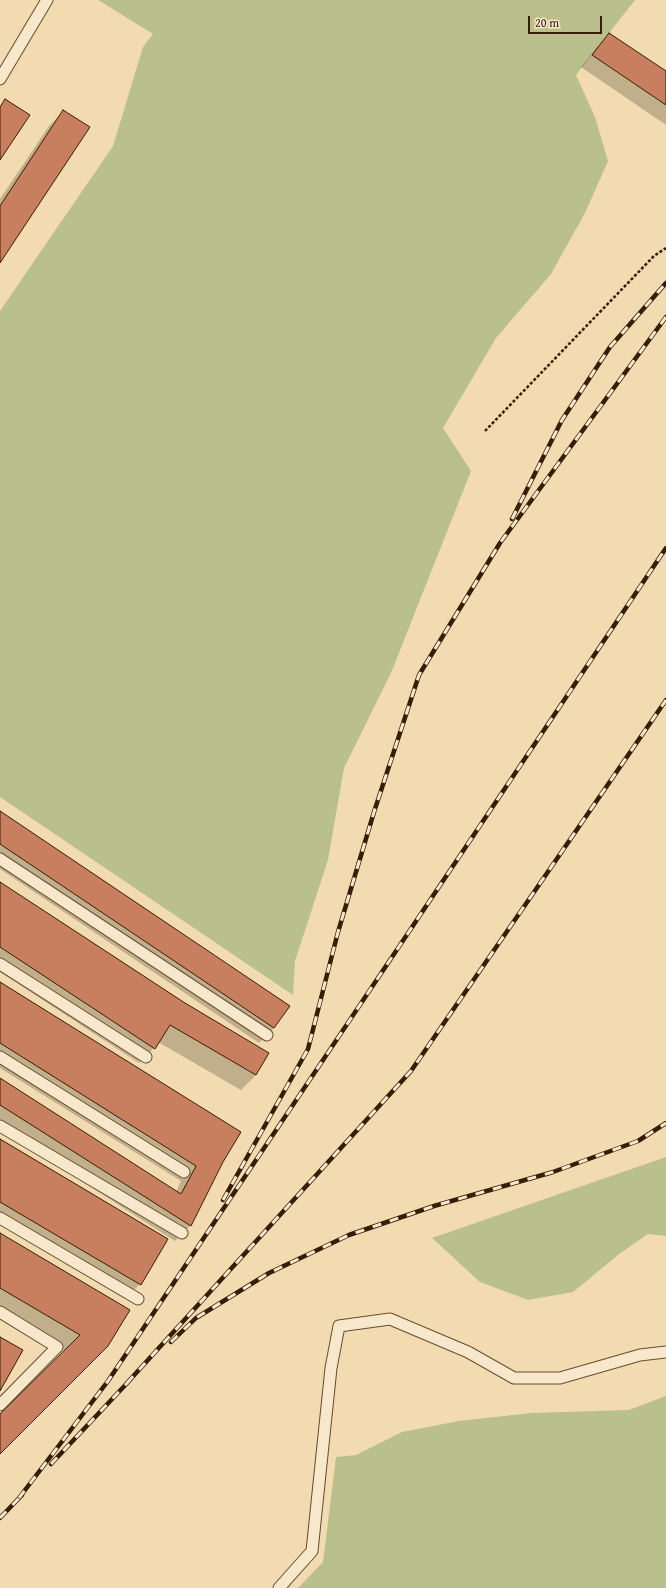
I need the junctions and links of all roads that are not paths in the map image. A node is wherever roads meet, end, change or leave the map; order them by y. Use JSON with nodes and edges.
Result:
{"nodes":[{"id":1,"x":47,"y":0,"type":"edge"},
{"id":2,"x":0,"y":79,"type":"edge"},
{"id":3,"x":0,"y":859,"type":"edge"},
{"id":4,"x":0,"y":964,"type":"edge"},
{"id":5,"x":267,"y":1035,"type":"dead end"},
{"id":6,"x":0,"y":1057,"type":"edge"},
{"id":7,"x":146,"y":1058,"type":"dead end"},
{"id":8,"x":0,"y":1126,"type":"edge"},
{"id":9,"x":184,"y":1172,"type":"dead end"},
{"id":10,"x":0,"y":1218,"type":"edge"},
{"id":11,"x":182,"y":1234,"type":"dead end"},
{"id":12,"x":138,"y":1298,"type":"dead end"},
{"id":13,"x":0,"y":1312,"type":"edge"},
{"id":14,"x":666,"y":1352,"type":"edge"},
{"id":15,"x":0,"y":1405,"type":"edge"},
{"id":16,"x":279,"y":1588,"type":"edge"}],
"edges":[{"from":1,"to":2,"type":"lane"},
{"from":3,"to":5,"type":"lane"},
{"from":4,"to":7,"type":"lane"},
{"from":6,"to":9,"type":"lane"},
{"from":8,"to":11,"type":"lane"},
{"from":10,"to":12,"type":"lane"},
{"from":13,"to":15,"type":"lane"},
{"from":14,"to":16,"type":"lane"}]}
